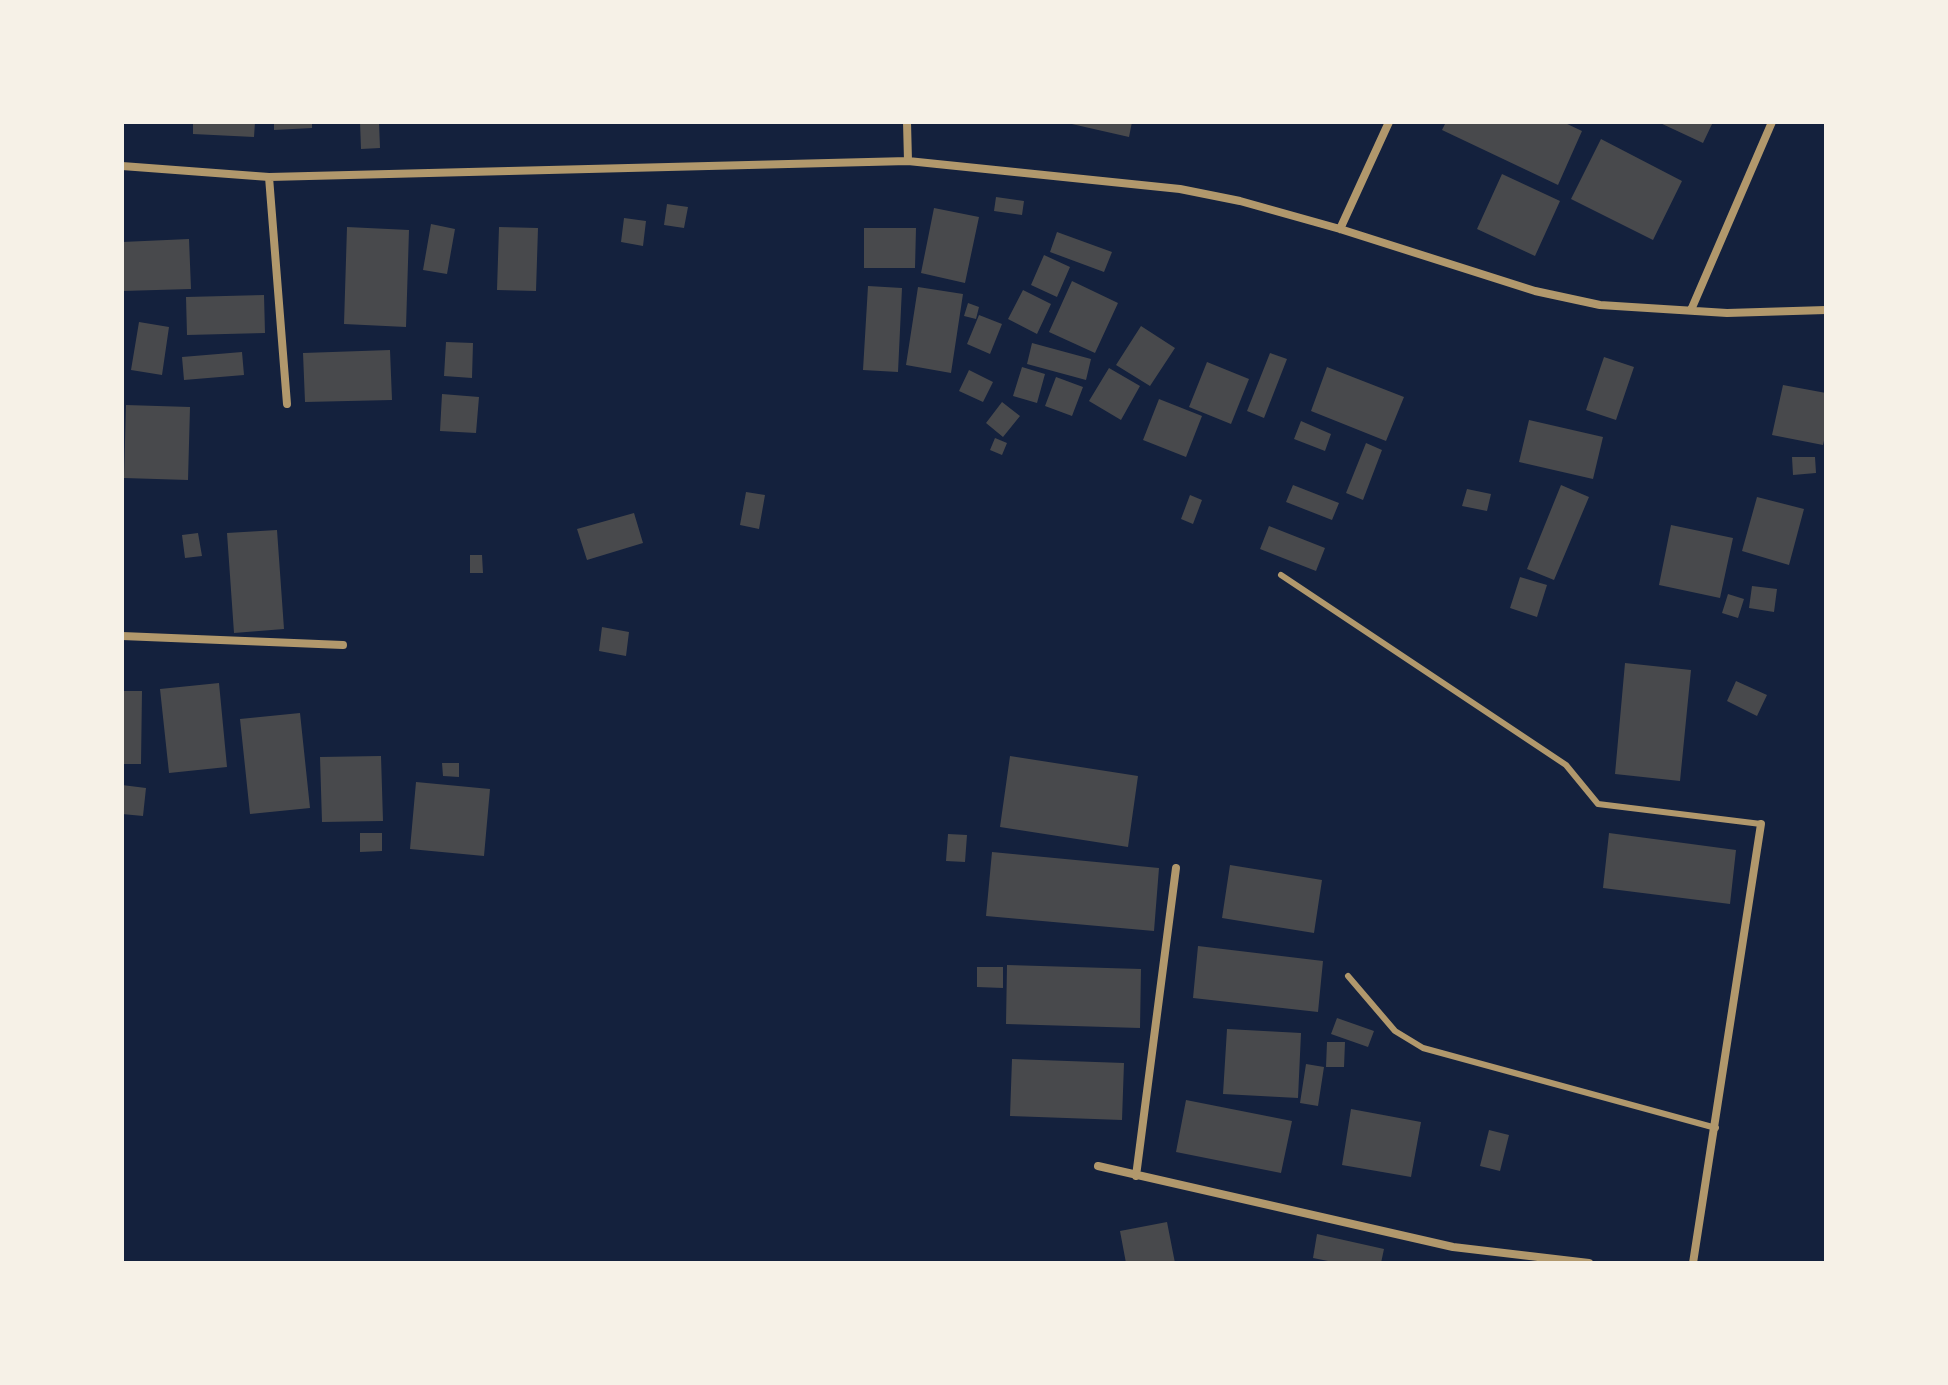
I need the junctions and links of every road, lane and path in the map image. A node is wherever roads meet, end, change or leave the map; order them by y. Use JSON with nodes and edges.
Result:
{"nodes":[{"id":1,"x":907,"y":122,"type":"edge"},
{"id":2,"x":1389,"y":122,"type":"edge"},
{"id":3,"x":1772,"y":122,"type":"edge"},
{"id":4,"x":908,"y":161,"type":"junction"},
{"id":5,"x":122,"y":166,"type":"edge"},
{"id":6,"x":269,"y":177,"type":"junction"},
{"id":7,"x":1340,"y":229,"type":"junction"},
{"id":8,"x":1691,"y":310,"type":"junction"},
{"id":9,"x":1826,"y":310,"type":"edge"},
{"id":10,"x":287,"y":404,"type":"dead end"},
{"id":11,"x":1281,"y":575,"type":"dead end"},
{"id":12,"x":122,"y":636,"type":"edge"},
{"id":13,"x":343,"y":645,"type":"dead end"},
{"id":14,"x":1761,"y":824,"type":"joint"},
{"id":15,"x":1176,"y":868,"type":"dead end"},
{"id":16,"x":1348,"y":976,"type":"dead end"},
{"id":17,"x":1716,"y":1128,"type":"junction"},
{"id":18,"x":1098,"y":1166,"type":"dead end"},
{"id":19,"x":1136,"y":1176,"type":"junction"},
{"id":20,"x":1589,"y":1263,"type":"edge"},
{"id":21,"x":1693,"y":1263,"type":"edge"}],
"edges":[{"from":1,"to":4,"type":"street"},
{"from":2,"to":7,"type":"street"},
{"from":3,"to":8,"type":"street"},
{"from":4,"to":6,"type":"street"},
{"from":4,"to":7,"type":"street"},
{"from":5,"to":6,"type":"street"},
{"from":6,"to":10,"type":"street"},
{"from":7,"to":8,"type":"street"},
{"from":8,"to":9,"type":"street"},
{"from":11,"to":14,"type":"lane"},
{"from":12,"to":13,"type":"street"},
{"from":14,"to":17,"type":"street"},
{"from":15,"to":19,"type":"street"},
{"from":16,"to":17,"type":"lane"},
{"from":17,"to":21,"type":"street"},
{"from":18,"to":19,"type":"street"},
{"from":19,"to":20,"type":"street"}]}
